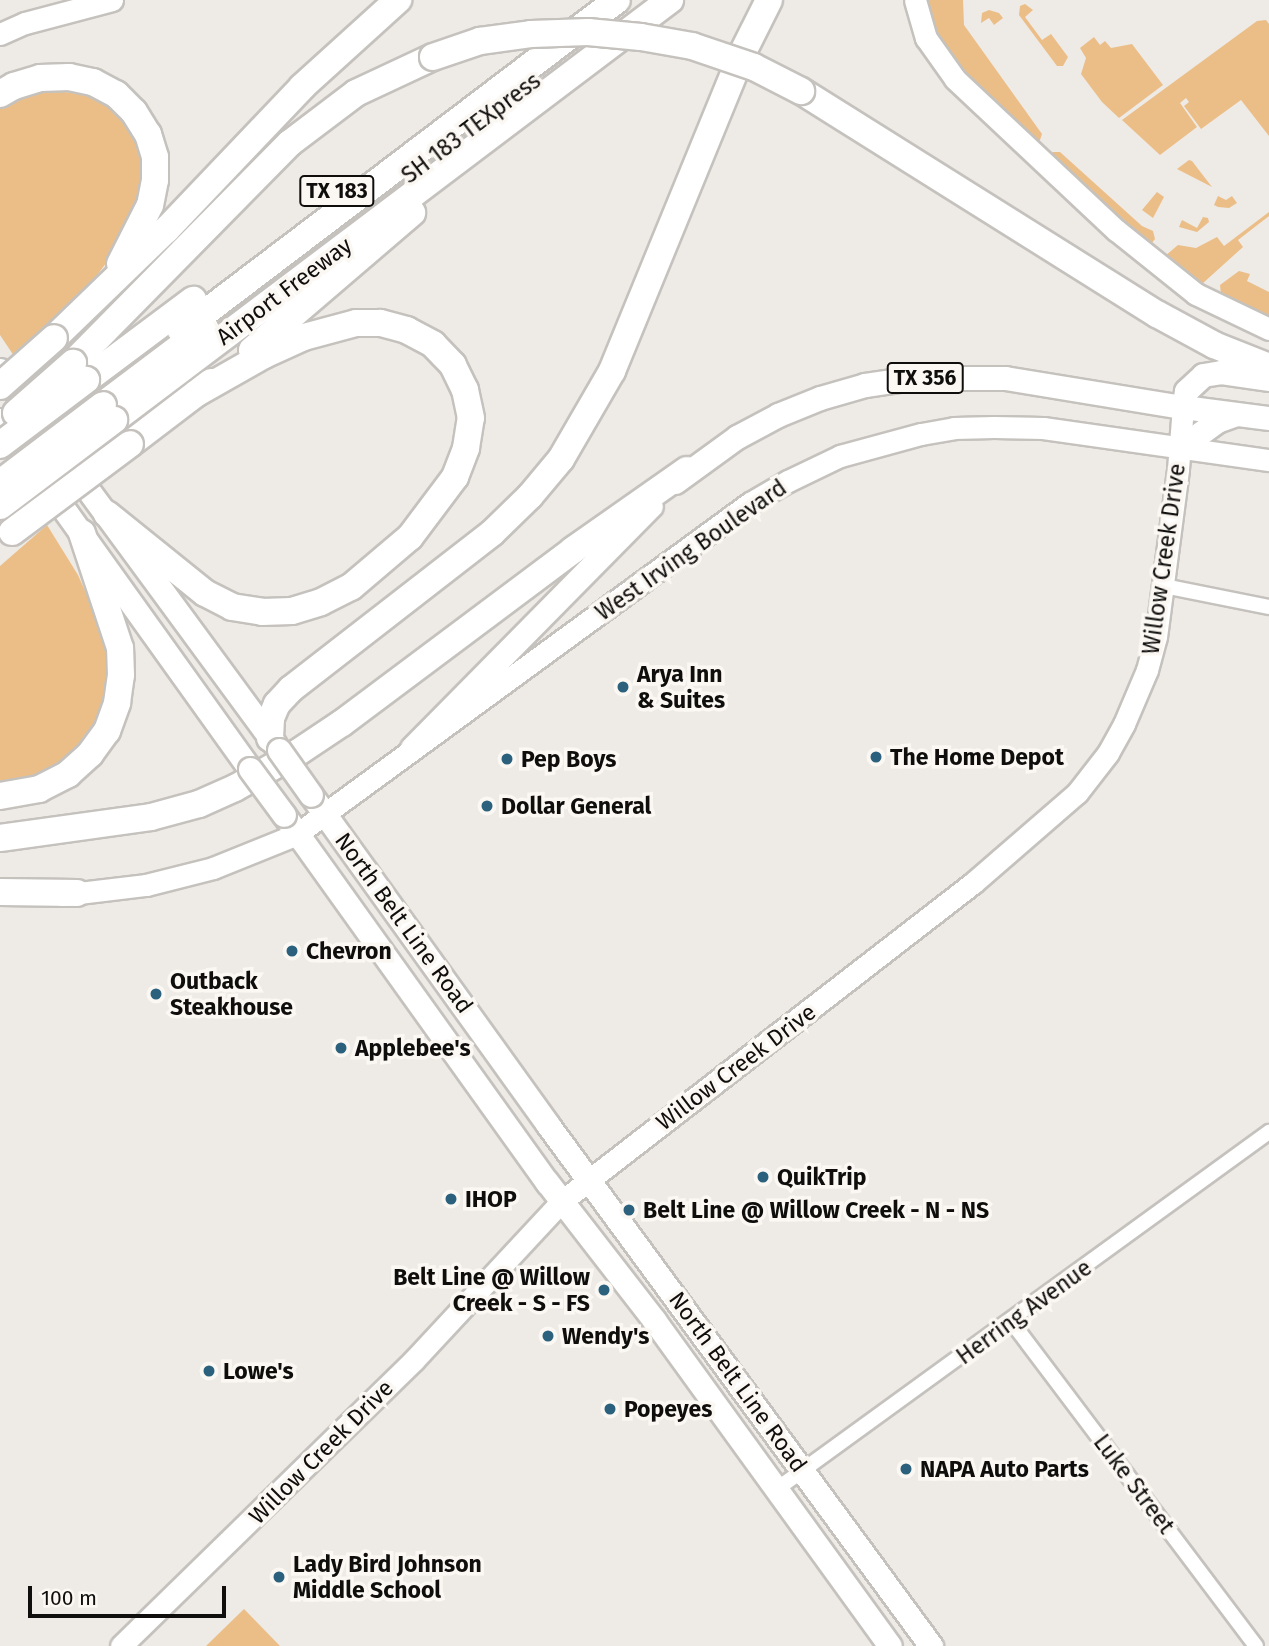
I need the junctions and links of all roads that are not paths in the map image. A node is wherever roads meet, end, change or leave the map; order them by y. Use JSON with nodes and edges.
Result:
{"nodes":[{"id":1,"x":112,"y":0,"type":"edge"},
{"id":2,"x":398,"y":0,"type":"edge"},
{"id":3,"x":587,"y":0,"type":"edge"},
{"id":4,"x":617,"y":0,"type":"edge"},
{"id":5,"x":639,"y":0,"type":"edge"},
{"id":6,"x":670,"y":0,"type":"edge"},
{"id":7,"x":769,"y":0,"type":"edge"},
{"id":8,"x":916,"y":5,"type":"edge"},
{"id":9,"x":0,"y":34,"type":"edge"},
{"id":10,"x":0,"y":94,"type":"edge"},
{"id":11,"x":476,"y":146,"type":"junction"},
{"id":12,"x":93,"y":302,"type":"junction"},
{"id":13,"x":1269,"y":329,"type":"edge"},
{"id":14,"x":1269,"y":367,"type":"edge"},
{"id":15,"x":0,"y":370,"type":"edge"},
{"id":16,"x":1269,"y":379,"type":"edge"},
{"id":17,"x":0,"y":386,"type":"edge"},
{"id":18,"x":95,"y":392,"type":"junction"},
{"id":19,"x":197,"y":393,"type":"junction"},
{"id":20,"x":1183,"y":407,"type":"junction"},
{"id":21,"x":1236,"y":414,"type":"junction"},
{"id":22,"x":1269,"y":418,"type":"edge"},
{"id":23,"x":0,"y":420,"type":"edge"},
{"id":24,"x":0,"y":426,"type":"edge"},
{"id":25,"x":0,"y":445,"type":"edge"},
{"id":26,"x":1180,"y":448,"type":"junction"},
{"id":27,"x":1269,"y":460,"type":"edge"},
{"id":28,"x":0,"y":468,"type":"edge"},
{"id":29,"x":687,"y":470,"type":"junction"},
{"id":30,"x":0,"y":483,"type":"edge"},
{"id":31,"x":0,"y":506,"type":"edge"},
{"id":32,"x":107,"y":514,"type":"junction"},
{"id":33,"x":82,"y":533,"type":"junction"},
{"id":34,"x":6,"y":536,"type":"edge"},
{"id":35,"x":1164,"y":586,"type":"junction"},
{"id":36,"x":1269,"y":607,"type":"edge"},
{"id":37,"x":274,"y":744,"type":"junction"},
{"id":38,"x":412,"y":748,"type":"junction"},
{"id":39,"x":0,"y":796,"type":"edge"},
{"id":40,"x":318,"y":804,"type":"junction"},
{"id":41,"x":291,"y":825,"type":"junction"},
{"id":42,"x":0,"y":838,"type":"edge"},
{"id":43,"x":0,"y":892,"type":"edge"},
{"id":44,"x":77,"y":893,"type":"junction"},
{"id":45,"x":0,"y":901,"type":"edge"},
{"id":46,"x":1269,"y":1132,"type":"edge"},
{"id":47,"x":589,"y":1179,"type":"junction"},
{"id":48,"x":562,"y":1201,"type":"junction"},
{"id":49,"x":1011,"y":1321,"type":"junction"},
{"id":50,"x":803,"y":1471,"type":"junction"},
{"id":51,"x":777,"y":1489,"type":"junction"},
{"id":52,"x":121,"y":1646,"type":"edge"},
{"id":53,"x":890,"y":1646,"type":"edge"},
{"id":54,"x":931,"y":1646,"type":"edge"},
{"id":55,"x":1256,"y":1646,"type":"edge"}],
"edges":[{"from":1,"to":9,"type":"street"},
{"from":2,"to":12,"type":"highway"},
{"from":3,"to":18,"type":"highway","name":"Airport Freeway","number":"TX 183"},
{"from":4,"to":18,"type":"highway","name":"SH 183 TEXpress"},
{"from":5,"to":18,"type":"highway","name":"SH 183 TEXpress"},
{"from":6,"to":11,"type":"highway","name":"Airport Freeway","number":"TX 183"},
{"from":7,"to":37,"type":"highway"},
{"from":8,"to":13,"type":"street"},
{"from":10,"to":12,"type":"highway"},
{"from":11,"to":18,"type":"highway","name":"Airport Freeway","number":"TX 183"},
{"from":11,"to":19,"type":"highway"},
{"from":12,"to":17,"type":"highway","bridge":true},
{"from":14,"to":18,"type":"highway","bridge":true},
{"from":15,"to":32,"type":"main road","name":"North Belt Line Road"},
{"from":16,"to":20,"type":"main road"},
{"from":18,"to":24,"type":"highway","bridge":true},
{"from":18,"to":25,"type":"highway","name":"Airport Freeway","number":"TX 183","bridge":true},
{"from":18,"to":28,"type":"highway","name":"SH 183 TEXpress"},
{"from":18,"to":30,"type":"highway","name":"SH 183 TEXpress","bridge":true},
{"from":18,"to":31,"type":"highway","name":"Airport Freeway","number":"TX 183","bridge":true},
{"from":19,"to":32,"type":"highway"},
{"from":19,"to":34,"type":"highway","bridge":true},
{"from":20,"to":21,"type":"main road","number":"TX 356"},
{"from":20,"to":26,"type":"street","name":"Willow Creek Drive"},
{"from":20,"to":29,"type":"main road","number":"TX 356"},
{"from":21,"to":22,"type":"main road","number":"TX 356"},
{"from":21,"to":26,"type":"main road"},
{"from":23,"to":33,"type":"main road","name":"North Belt Line Road"},
{"from":26,"to":27,"type":"street","name":"West Irving Boulevard"},
{"from":26,"to":35,"type":"street","name":"Willow Creek Drive"},
{"from":26,"to":38,"type":"street","name":"West Irving Boulevard"},
{"from":29,"to":38,"type":"main road"},
{"from":29,"to":42,"type":"highway"},
{"from":32,"to":37,"type":"main road","name":"North Belt Line Road"},
{"from":33,"to":39,"type":"highway"},
{"from":33,"to":41,"type":"main road","name":"North Belt Line Road","bridge":true},
{"from":35,"to":36,"type":"street"},
{"from":35,"to":47,"type":"street","name":"Willow Creek Drive"},
{"from":37,"to":40,"type":"main road","name":"North Belt Line Road","bridge":true},
{"from":38,"to":40,"type":"street","name":"West Irving Boulevard"},
{"from":40,"to":41,"type":"street","name":"West Irving Boulevard"},
{"from":40,"to":47,"type":"main road","name":"North Belt Line Road"},
{"from":41,"to":44,"type":"street","name":"West Irving Boulevard"},
{"from":41,"to":48,"type":"main road","name":"North Belt Line Road"},
{"from":43,"to":44,"type":"highway"},
{"from":44,"to":45,"type":"street","name":"West Irving Boulevard"},
{"from":46,"to":49,"type":"street","name":"Herring Avenue"},
{"from":47,"to":48,"type":"street","name":"Willow Creek Drive"},
{"from":47,"to":50,"type":"main road","name":"North Belt Line Road"},
{"from":48,"to":51,"type":"main road","name":"North Belt Line Road"},
{"from":48,"to":52,"type":"street","name":"Willow Creek Drive"},
{"from":49,"to":50,"type":"street","name":"Herring Avenue"},
{"from":49,"to":55,"type":"street","name":"Luke Street"},
{"from":50,"to":51,"type":"street","name":"Herring Avenue"},
{"from":50,"to":54,"type":"main road","name":"North Belt Line Road"},
{"from":51,"to":53,"type":"main road","name":"North Belt Line Road"}]}
